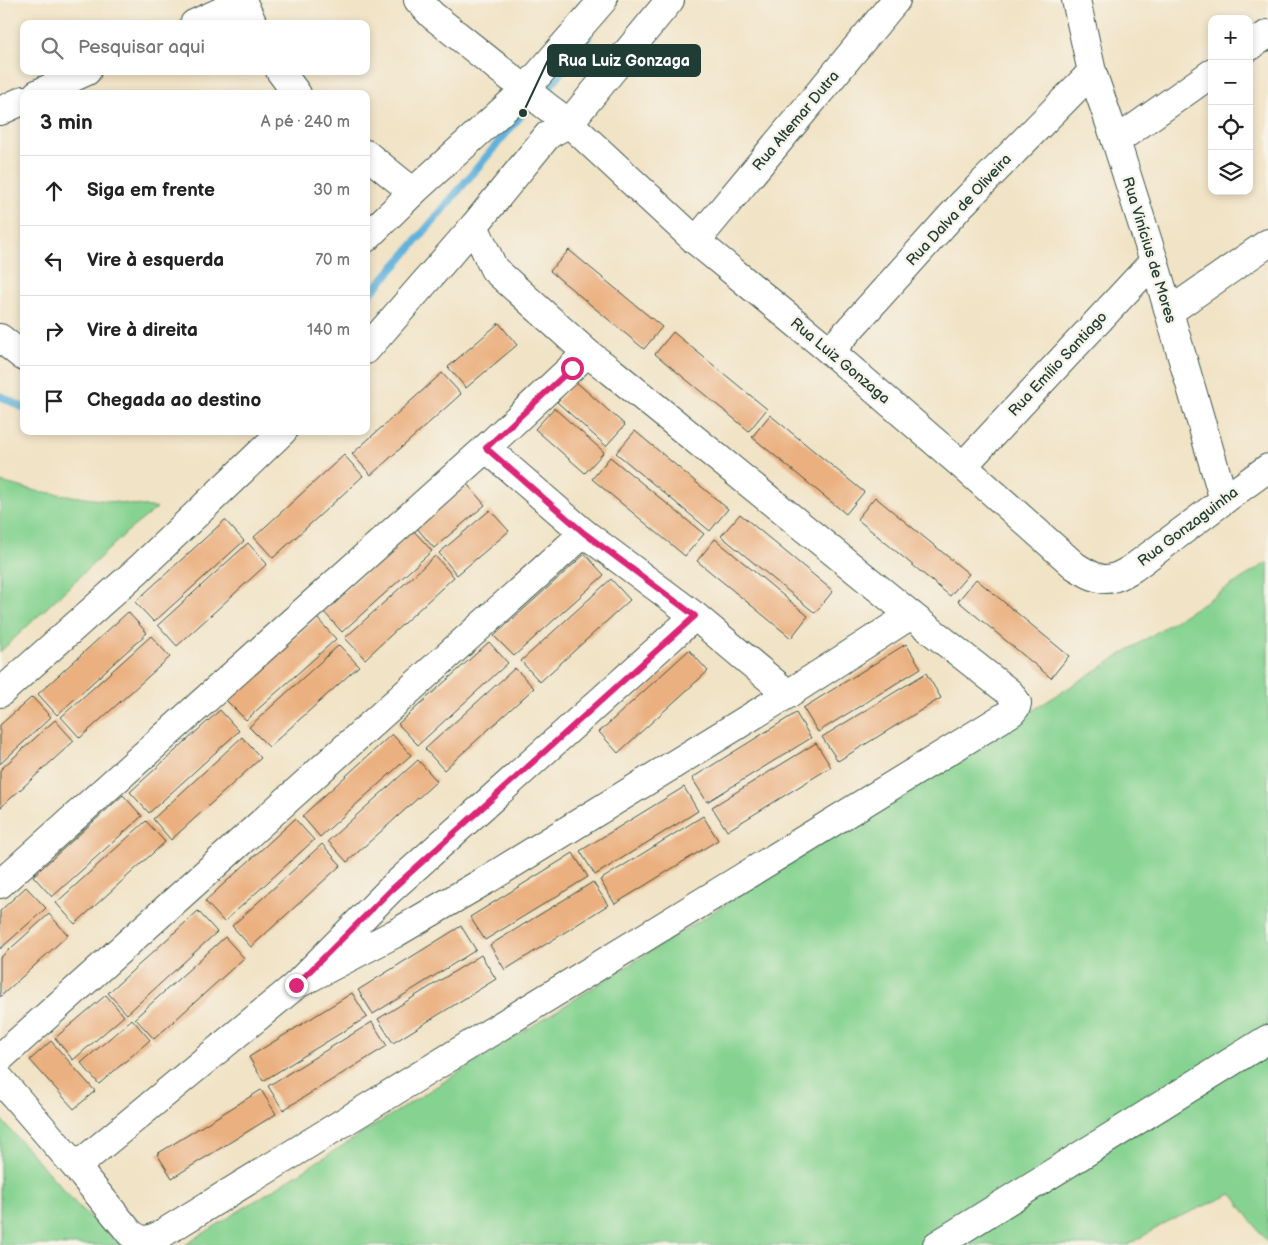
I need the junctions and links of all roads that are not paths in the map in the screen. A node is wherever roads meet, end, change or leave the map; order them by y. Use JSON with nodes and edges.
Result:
{"nodes":[{"id":1,"x":236,"y":0,"type":"edge"},
{"id":2,"x":242,"y":0,"type":"edge"},
{"id":3,"x":418,"y":0,"type":"edge"},
{"id":4,"x":603,"y":0,"type":"edge"},
{"id":5,"x":670,"y":0,"type":"edge"},
{"id":6,"x":896,"y":0,"type":"edge"},
{"id":7,"x":1076,"y":0,"type":"edge"},
{"id":8,"x":203,"y":20,"type":"edge"},
{"id":9,"x":252,"y":20,"type":"edge"},
{"id":10,"x":1268,"y":34,"type":"edge"},
{"id":11,"x":1253,"y":44,"type":"edge"},
{"id":12,"x":1092,"y":72,"type":"junction"},
{"id":13,"x":78,"y":75,"type":"edge"},
{"id":14,"x":283,"y":75,"type":"edge"},
{"id":15,"x":1208,"y":77,"type":"edge"},
{"id":16,"x":46,"y":90,"type":"edge"},
{"id":17,"x":295,"y":90,"type":"edge"},
{"id":18,"x":529,"y":92,"type":"junction"},
{"id":19,"x":20,"y":102,"type":"edge"},
{"id":20,"x":0,"y":111,"type":"edge"},
{"id":21,"x":563,"y":119,"type":"junction"},
{"id":22,"x":1116,"y":141,"type":"junction"},
{"id":23,"x":370,"y":157,"type":"edge"},
{"id":24,"x":413,"y":192,"type":"junction"},
{"id":25,"x":474,"y":226,"type":"junction"},
{"id":26,"x":370,"y":234,"type":"edge"},
{"id":27,"x":696,"y":241,"type":"junction"},
{"id":28,"x":1268,"y":243,"type":"edge"},
{"id":29,"x":1154,"y":261,"type":"junction"},
{"id":30,"x":1169,"y":312,"type":"junction"},
{"id":31,"x":0,"y":338,"type":"edge"},
{"id":32,"x":370,"y":345,"type":"edge"},
{"id":33,"x":830,"y":351,"type":"junction"},
{"id":34,"x":20,"y":353,"type":"edge"},
{"id":35,"x":587,"y":353,"type":"junction"},
{"id":36,"x":279,"y":435,"type":"edge"},
{"id":37,"x":486,"y":448,"type":"junction"},
{"id":38,"x":963,"y":466,"type":"junction"},
{"id":39,"x":1268,"y":468,"type":"edge"},
{"id":40,"x":1224,"y":500,"type":"junction"},
{"id":41,"x":584,"y":533,"type":"junction"},
{"id":42,"x":1106,"y":579,"type":"joint"},
{"id":43,"x":911,"y":615,"type":"junction"},
{"id":44,"x":695,"y":616,"type":"junction"},
{"id":45,"x":0,"y":693,"type":"edge"},
{"id":46,"x":788,"y":694,"type":"junction"},
{"id":47,"x":0,"y":884,"type":"edge"},
{"id":48,"x":296,"y":985,"type":"junction"},
{"id":49,"x":1268,"y":1039,"type":"edge"},
{"id":50,"x":0,"y":1058,"type":"edge"},
{"id":51,"x":0,"y":1079,"type":"edge"},
{"id":52,"x":76,"y":1167,"type":"junction"},
{"id":53,"x":937,"y":1245,"type":"edge"}],
"edges":[{"from":1,"to":8,"type":"street"},
{"from":2,"to":9,"type":"street"},
{"from":3,"to":18,"type":"street","name":"Rua Luiz Gonzaga"},
{"from":4,"to":18,"type":"street"},
{"from":5,"to":21,"type":"street"},
{"from":6,"to":27,"type":"street","name":"Rua Altemar Dutra"},
{"from":7,"to":12,"type":"street","name":"Rua Vinícius de Mores"},
{"from":10,"to":11,"type":"street"},
{"from":12,"to":22,"type":"street","name":"Rua Vinícius de Mores"},
{"from":12,"to":33,"type":"street","name":"Rua Dalva de Oliveira"},
{"from":13,"to":16,"type":"street"},
{"from":14,"to":17,"type":"street"},
{"from":15,"to":22,"type":"street"},
{"from":18,"to":21,"type":"street","name":"Rua Luiz Gonzaga"},
{"from":18,"to":24,"type":"street"},
{"from":19,"to":20,"type":"street"},
{"from":21,"to":25,"type":"street"},
{"from":21,"to":27,"type":"street","name":"Rua Luiz Gonzaga"},
{"from":22,"to":29,"type":"street","name":"Rua Vinícius de Mores"},
{"from":23,"to":24,"type":"street"},
{"from":24,"to":26,"type":"street"},
{"from":25,"to":32,"type":"street"},
{"from":25,"to":35,"type":"street"},
{"from":27,"to":33,"type":"street","name":"Rua Luiz Gonzaga"},
{"from":28,"to":30,"type":"street"},
{"from":29,"to":30,"type":"street","name":"Rua Vinícius de Mores"},
{"from":29,"to":38,"type":"street","name":"Rua Emílio Santiago"},
{"from":30,"to":40,"type":"street","name":"Rua Vinícius de Mores"},
{"from":31,"to":34,"type":"street"},
{"from":33,"to":38,"type":"street","name":"Rua Luiz Gonzaga"},
{"from":35,"to":37,"type":"street"},
{"from":35,"to":43,"type":"street"},
{"from":36,"to":45,"type":"street"},
{"from":37,"to":41,"type":"street"},
{"from":37,"to":47,"type":"street"},
{"from":38,"to":42,"type":"street","name":"Rua Luiz Gonzaga"},
{"from":39,"to":40,"type":"street","name":"Rua Gonzaguinha"},
{"from":40,"to":42,"type":"street","name":"Rua Gonzaguinha"},
{"from":41,"to":44,"type":"street"},
{"from":41,"to":50,"type":"street"},
{"from":43,"to":46,"type":"street"},
{"from":43,"to":52,"type":"street"},
{"from":44,"to":46,"type":"street"},
{"from":44,"to":48,"type":"street"},
{"from":46,"to":48,"type":"street"},
{"from":48,"to":52,"type":"street"},
{"from":49,"to":53,"type":"street"},
{"from":51,"to":52,"type":"street"}]}
